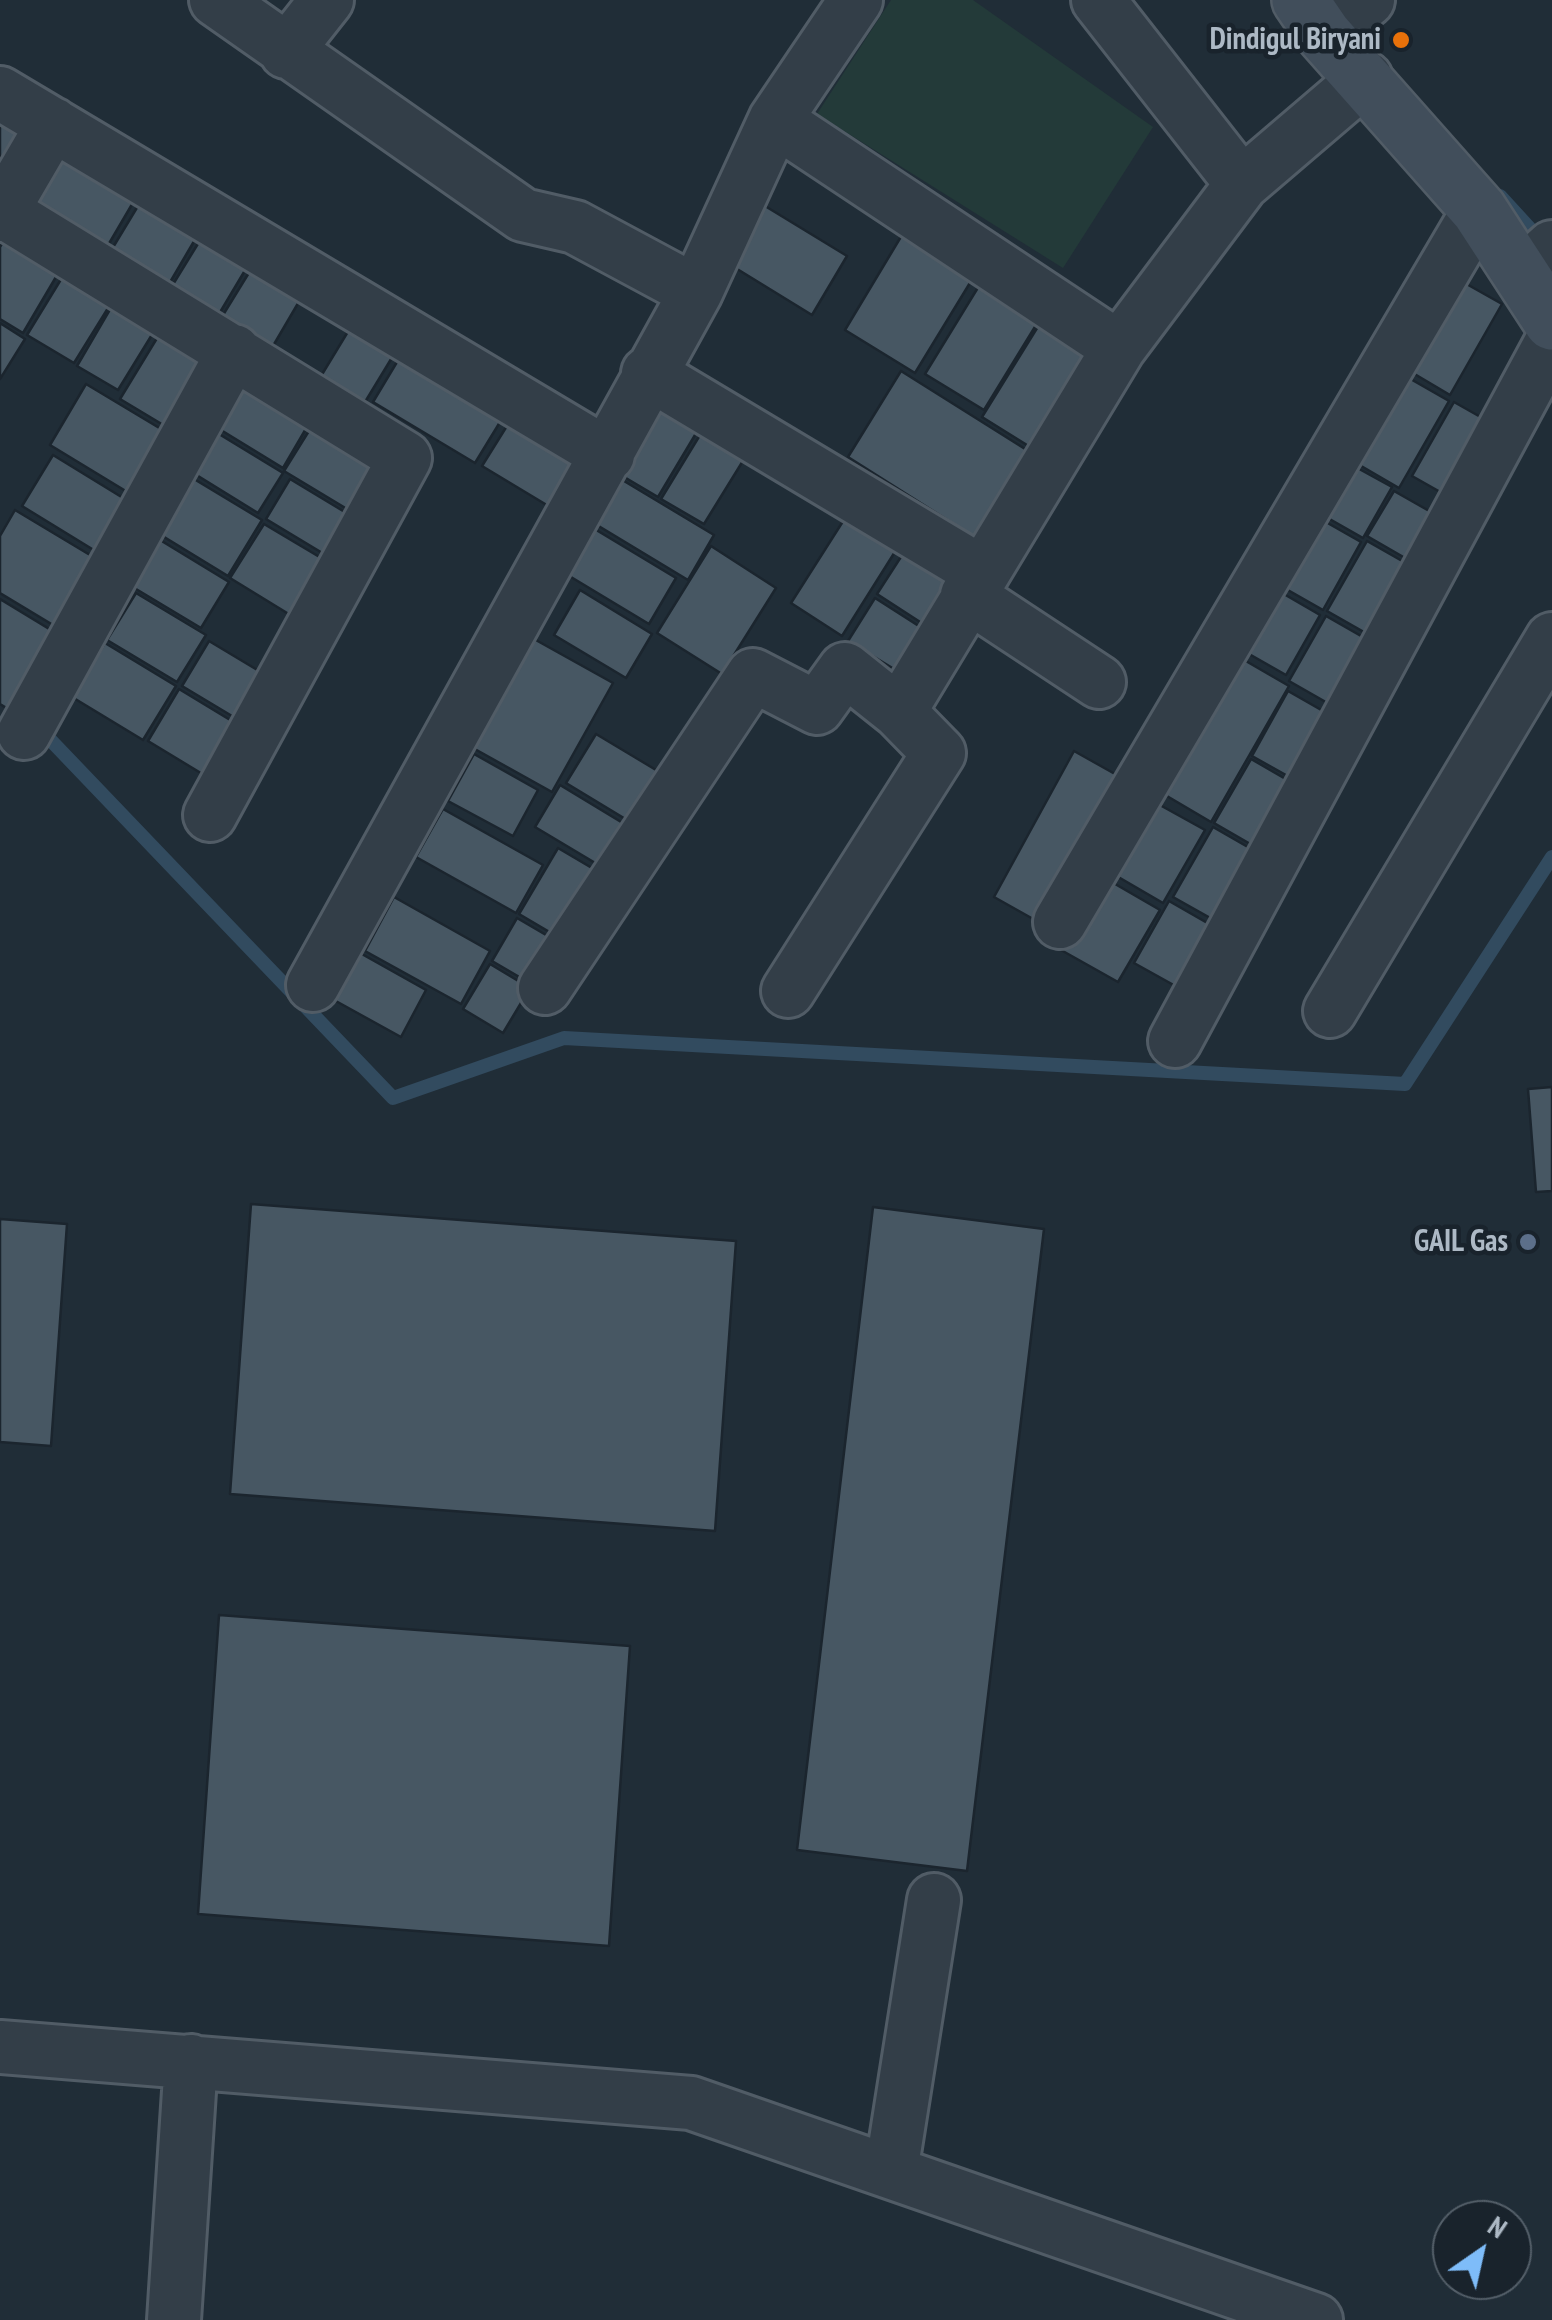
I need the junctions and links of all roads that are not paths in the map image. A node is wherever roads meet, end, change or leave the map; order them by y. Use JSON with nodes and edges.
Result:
{"nodes":[{"id":1,"x":216,"y":0,"type":"edge"},
{"id":2,"x":327,"y":0,"type":"edge"},
{"id":3,"x":856,"y":0,"type":"edge"},
{"id":4,"x":1098,"y":0,"type":"edge"},
{"id":5,"x":1368,"y":0,"type":"edge"},
{"id":6,"x":1312,"y":17,"type":"edge"},
{"id":7,"x":286,"y":52,"type":"junction"},
{"id":8,"x":1366,"y":78,"type":"junction"},
{"id":9,"x":0,"y":92,"type":"edge"},
{"id":10,"x":775,"y":120,"type":"junction"},
{"id":11,"x":53,"y":124,"type":"junction"},
{"id":12,"x":1242,"y":184,"type":"junction"},
{"id":13,"x":1479,"y":210,"type":"junction"},
{"id":14,"x":1,"y":213,"type":"edge"},
{"id":15,"x":1536,"y":261,"type":"edge"},
{"id":16,"x":696,"y":292,"type":"junction"},
{"id":17,"x":1552,"y":322,"type":"edge"},
{"id":18,"x":1552,"y":341,"type":"edge"},
{"id":19,"x":1119,"y":348,"type":"junction"},
{"id":20,"x":234,"y":352,"type":"junction"},
{"id":21,"x":648,"y":373,"type":"junction"},
{"id":22,"x":608,"y":456,"type":"junction"},
{"id":23,"x":974,"y":583,"type":"junction"},
{"id":24,"x":1552,"y":638,"type":"edge"},
{"id":25,"x":1099,"y":682,"type":"dead end"},
{"id":26,"x":899,"y":712,"type":"junction"},
{"id":27,"x":24,"y":733,"type":"dead end"},
{"id":28,"x":210,"y":816,"type":"dead end"},
{"id":29,"x":1060,"y":922,"type":"dead end"},
{"id":30,"x":313,"y":985,"type":"dead end"},
{"id":31,"x":545,"y":988,"type":"dead end"},
{"id":32,"x":788,"y":991,"type":"dead end"},
{"id":33,"x":1330,"y":1010,"type":"dead end"},
{"id":34,"x":1175,"y":1041,"type":"dead end"},
{"id":35,"x":934,"y":1900,"type":"dead end"},
{"id":36,"x":0,"y":2046,"type":"edge"},
{"id":37,"x":190,"y":2061,"type":"junction"},
{"id":38,"x":890,"y":2172,"type":"junction"},
{"id":39,"x":174,"y":2320,"type":"edge"},
{"id":40,"x":1316,"y":2320,"type":"edge"}],
"edges":[{"from":1,"to":7,"type":"street"},
{"from":2,"to":7,"type":"street"},
{"from":3,"to":10,"type":"street"},
{"from":4,"to":12,"type":"street"},
{"from":5,"to":6,"type":"street"},
{"from":6,"to":8,"type":"main road"},
{"from":7,"to":16,"type":"street"},
{"from":8,"to":12,"type":"street"},
{"from":8,"to":13,"type":"main road"},
{"from":9,"to":11,"type":"street"},
{"from":10,"to":16,"type":"street"},
{"from":10,"to":19,"type":"street"},
{"from":11,"to":14,"type":"street"},
{"from":11,"to":22,"type":"street"},
{"from":12,"to":19,"type":"street"},
{"from":13,"to":15,"type":"main road"},
{"from":13,"to":29,"type":"street"},
{"from":14,"to":20,"type":"street"},
{"from":15,"to":17,"type":"main road"},
{"from":16,"to":21,"type":"street"},
{"from":18,"to":34,"type":"street"},
{"from":19,"to":23,"type":"street"},
{"from":20,"to":27,"type":"street"},
{"from":20,"to":28,"type":"street"},
{"from":21,"to":22,"type":"street"},
{"from":21,"to":23,"type":"street"},
{"from":22,"to":30,"type":"street"},
{"from":23,"to":25,"type":"street"},
{"from":23,"to":26,"type":"street"},
{"from":24,"to":33,"type":"street"},
{"from":26,"to":31,"type":"street"},
{"from":26,"to":32,"type":"street"},
{"from":35,"to":38,"type":"street"},
{"from":36,"to":37,"type":"street"},
{"from":37,"to":38,"type":"street"},
{"from":37,"to":39,"type":"street"},
{"from":38,"to":40,"type":"street"}]}
